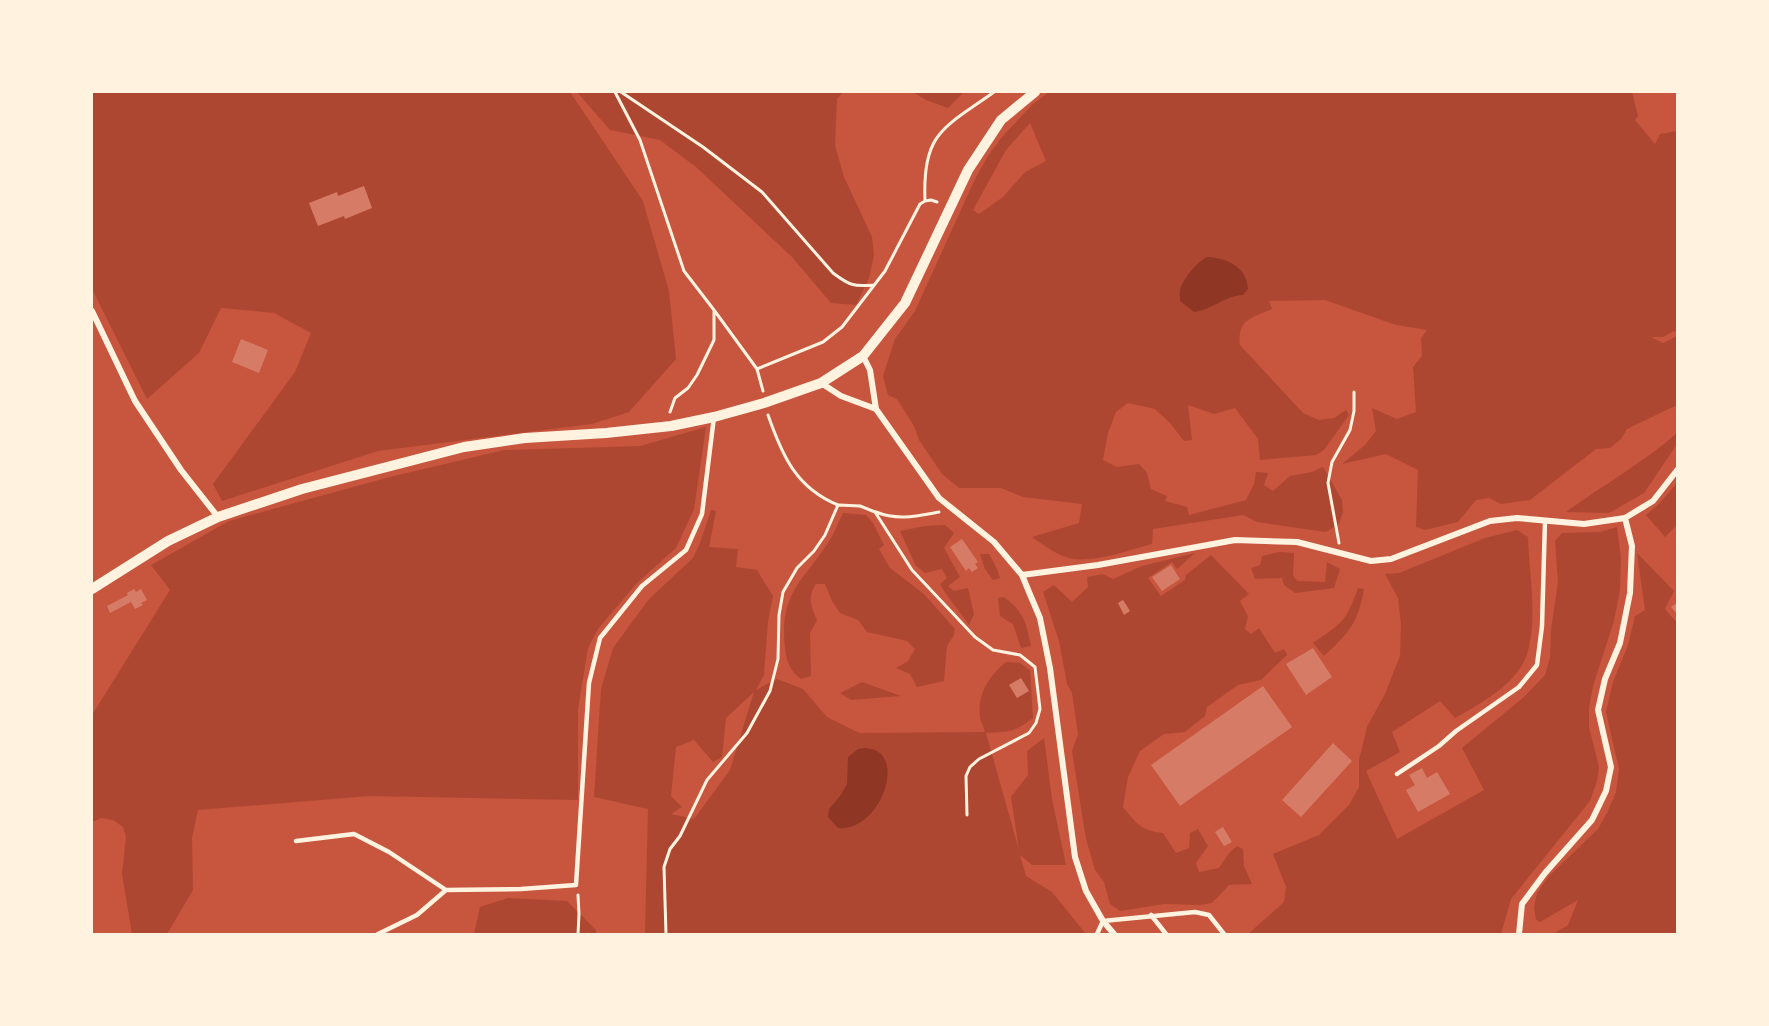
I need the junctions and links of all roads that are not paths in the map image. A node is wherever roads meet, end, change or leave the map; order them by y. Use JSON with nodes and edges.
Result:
{"nodes":[{"id":1,"x":1035,"y":92,"type":"edge"},
{"id":2,"x":92,"y":311,"type":"edge"},
{"id":3,"x":863,"y":356,"type":"junction"},
{"id":4,"x":820,"y":383,"type":"junction"},
{"id":5,"x":876,"y":409,"type":"junction"},
{"id":6,"x":714,"y":417,"type":"junction"},
{"id":7,"x":1677,"y":469,"type":"edge"},
{"id":8,"x":218,"y":517,"type":"junction"},
{"id":9,"x":1625,"y":518,"type":"junction"},
{"id":10,"x":1545,"y":521,"type":"junction"},
{"id":11,"x":1022,"y":575,"type":"junction"},
{"id":12,"x":92,"y":589,"type":"edge"},
{"id":13,"x":1397,"y":774,"type":"dead end"},
{"id":14,"x":296,"y":841,"type":"dead end"},
{"id":15,"x":446,"y":890,"type":"junction"},
{"id":16,"x":1151,"y":915,"type":"junction"},
{"id":17,"x":1103,"y":921,"type":"junction"},
{"id":18,"x":378,"y":934,"type":"edge"},
{"id":19,"x":1097,"y":934,"type":"edge"},
{"id":20,"x":1114,"y":934,"type":"edge"},
{"id":21,"x":1166,"y":934,"type":"edge"},
{"id":22,"x":1224,"y":934,"type":"edge"},
{"id":23,"x":1519,"y":934,"type":"edge"}],
"edges":[{"from":1,"to":3,"type":"street"},
{"from":2,"to":8,"type":"street"},
{"from":3,"to":4,"type":"street"},
{"from":3,"to":5,"type":"street"},
{"from":4,"to":5,"type":"street"},
{"from":4,"to":6,"type":"street"},
{"from":5,"to":11,"type":"street"},
{"from":6,"to":8,"type":"street"},
{"from":6,"to":15,"type":"lane"},
{"from":7,"to":9,"type":"street"},
{"from":8,"to":12,"type":"street"},
{"from":9,"to":10,"type":"street"},
{"from":9,"to":23,"type":"street"},
{"from":10,"to":11,"type":"street"},
{"from":10,"to":13,"type":"lane"},
{"from":11,"to":17,"type":"street"},
{"from":14,"to":15,"type":"lane"},
{"from":15,"to":18,"type":"lane"},
{"from":16,"to":17,"type":"lane"},
{"from":16,"to":21,"type":"lane"},
{"from":16,"to":22,"type":"lane"},
{"from":17,"to":19,"type":"lane"},
{"from":17,"to":20,"type":"street"}]}
